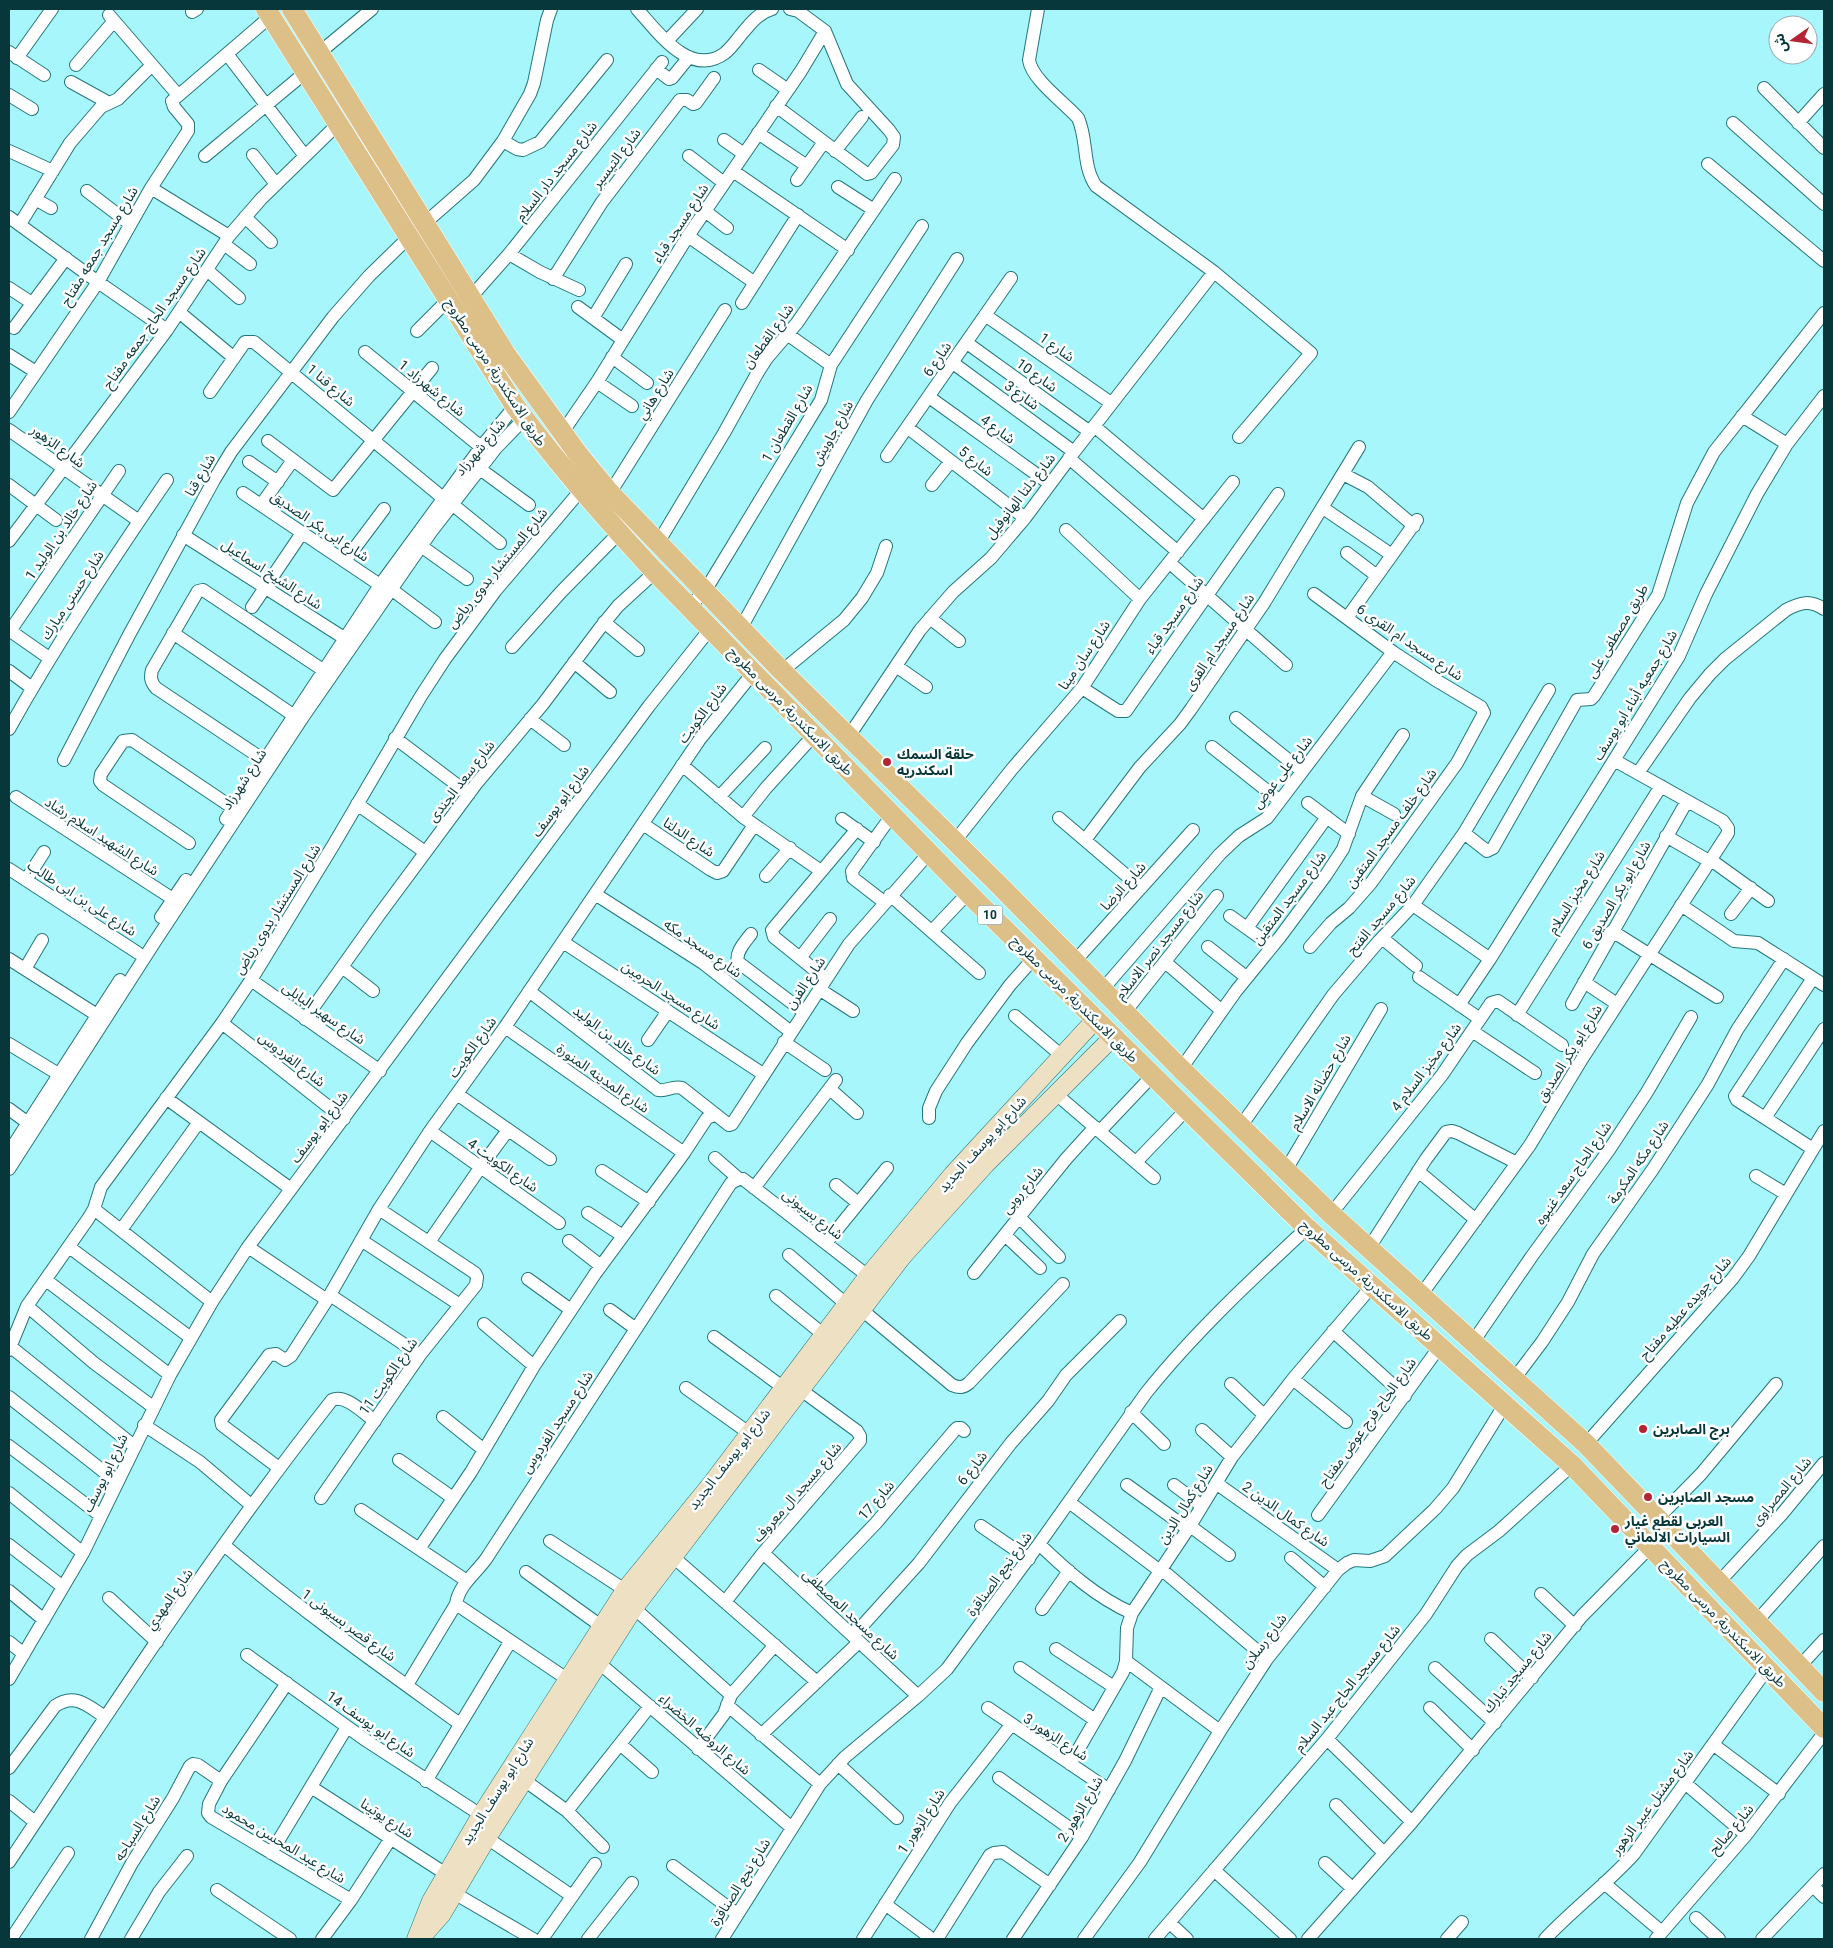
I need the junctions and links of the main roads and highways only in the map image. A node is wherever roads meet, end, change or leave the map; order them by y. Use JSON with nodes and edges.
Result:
{"nodes":[{"id":1,"x":292,"y":9,"type":"edge"},
{"id":2,"x":269,"y":13,"type":"edge"},
{"id":3,"x":996,"y":882,"type":"junction"},
{"id":4,"x":973,"y":898,"type":"junction"},
{"id":5,"x":1281,"y":1166,"type":"junction"},
{"id":6,"x":1259,"y":1181,"type":"junction"},
{"id":7,"x":1698,"y":1560,"type":"junction"},
{"id":8,"x":1680,"y":1578,"type":"junction"},
{"id":9,"x":1824,"y":1692,"type":"edge"},
{"id":10,"x":1824,"y":1728,"type":"edge"}],
"edges":[{"from":1,"to":3,"type":"main road","name":"طريق الاسكندرية, مرسى مطروح","number":"10"},
{"from":2,"to":4,"type":"main road","name":"طريق الاسكندرية, مرسى مطروح","number":"10"},
{"from":3,"to":4,"type":"main road"},
{"from":3,"to":5,"type":"main road","name":"طريق الاسكندرية, مرسى مطروح","number":"10"},
{"from":4,"to":6,"type":"main road","name":"طريق الاسكندرية, مرسى مطروح","number":"10"},
{"from":5,"to":6,"type":"main road"},
{"from":5,"to":7,"type":"main road","name":"طريق الاسكندرية, مرسى مطروح","number":"10"},
{"from":6,"to":8,"type":"main road","name":"طريق الاسكندرية, مرسى مطروح","number":"10"},
{"from":7,"to":8,"type":"main road"},
{"from":7,"to":9,"type":"main road","name":"طريق الاسكندرية, مرسى مطروح","number":"10"},
{"from":8,"to":10,"type":"main road","name":"طريق الاسكندرية, مرسى مطروح","number":"10"}]}
